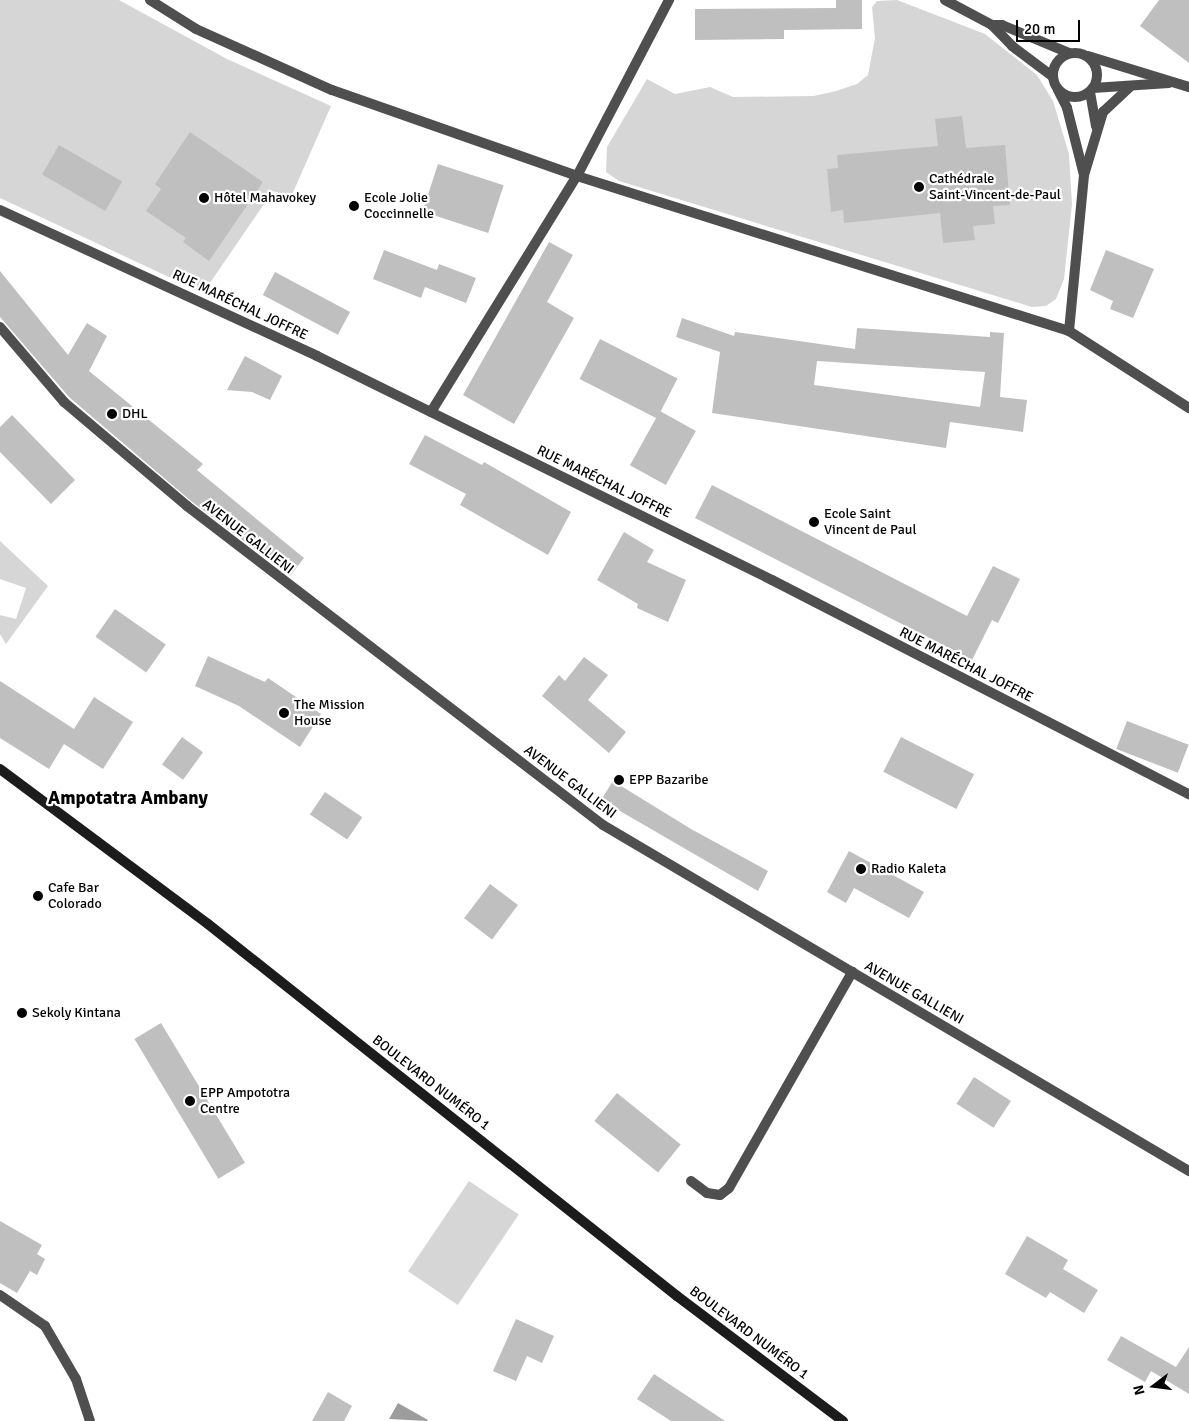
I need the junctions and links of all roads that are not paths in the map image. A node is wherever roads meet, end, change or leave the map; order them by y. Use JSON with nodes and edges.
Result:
{"nodes":[{"id":1,"x":150,"y":0,"type":"edge"},
{"id":2,"x":669,"y":0,"type":"edge"},
{"id":3,"x":945,"y":0,"type":"edge"},
{"id":4,"x":992,"y":25,"type":"junction"},
{"id":5,"x":1069,"y":53,"type":"junction"},
{"id":6,"x":1086,"y":55,"type":"junction"},
{"id":7,"x":1052,"y":76,"type":"junction"},
{"id":8,"x":1170,"y":83,"type":"junction"},
{"id":9,"x":1131,"y":86,"type":"junction"},
{"id":10,"x":1189,"y":87,"type":"edge"},
{"id":11,"x":1058,"y":89,"type":"junction"},
{"id":12,"x":1091,"y":90,"type":"junction"},
{"id":13,"x":1096,"y":130,"type":"junction"},
{"id":14,"x":1084,"y":175,"type":"junction"},
{"id":15,"x":577,"y":176,"type":"junction"},
{"id":16,"x":0,"y":210,"type":"edge"},
{"id":17,"x":0,"y":327,"type":"edge"},
{"id":18,"x":1069,"y":331,"type":"junction"},
{"id":19,"x":1189,"y":408,"type":"edge"},
{"id":20,"x":431,"y":412,"type":"junction"},
{"id":21,"x":0,"y":769,"type":"edge"},
{"id":22,"x":1189,"y":794,"type":"edge"},
{"id":23,"x":852,"y":972,"type":"junction"},
{"id":24,"x":1189,"y":1170,"type":"edge"},
{"id":25,"x":691,"y":1181,"type":"dead end"},
{"id":26,"x":0,"y":1295,"type":"edge"},
{"id":27,"x":90,"y":1421,"type":"edge"},
{"id":28,"x":844,"y":1421,"type":"edge"}],
"edges":[{"from":1,"to":15,"type":"street"},
{"from":2,"to":15,"type":"street"},
{"from":3,"to":4,"type":"street"},
{"from":4,"to":5,"type":"street"},
{"from":4,"to":7,"type":"street"},
{"from":5,"to":6,"type":"street"},
{"from":5,"to":7,"type":"street"},
{"from":6,"to":8,"type":"street"},
{"from":6,"to":12,"type":"street"},
{"from":7,"to":11,"type":"street"},
{"from":8,"to":9,"type":"street"},
{"from":8,"to":10,"type":"street"},
{"from":9,"to":12,"type":"street"},
{"from":9,"to":13,"type":"street"},
{"from":11,"to":12,"type":"street"},
{"from":11,"to":14,"type":"street"},
{"from":12,"to":13,"type":"street"},
{"from":13,"to":14,"type":"street"},
{"from":14,"to":18,"type":"street"},
{"from":15,"to":18,"type":"street"},
{"from":15,"to":20,"type":"street"},
{"from":16,"to":20,"type":"street","name":"RUE MARÉCHAL JOFFRE"},
{"from":17,"to":23,"type":"street","name":"AVENUE GALLIENI"},
{"from":18,"to":19,"type":"street"},
{"from":20,"to":22,"type":"street","name":"RUE MARÉCHAL JOFFRE"},
{"from":21,"to":28,"type":"main road","name":"BOULEVARD NUMÉRO 1"},
{"from":23,"to":24,"type":"street","name":"AVENUE GALLIENI"},
{"from":23,"to":25,"type":"street"},
{"from":26,"to":27,"type":"street"}]}
